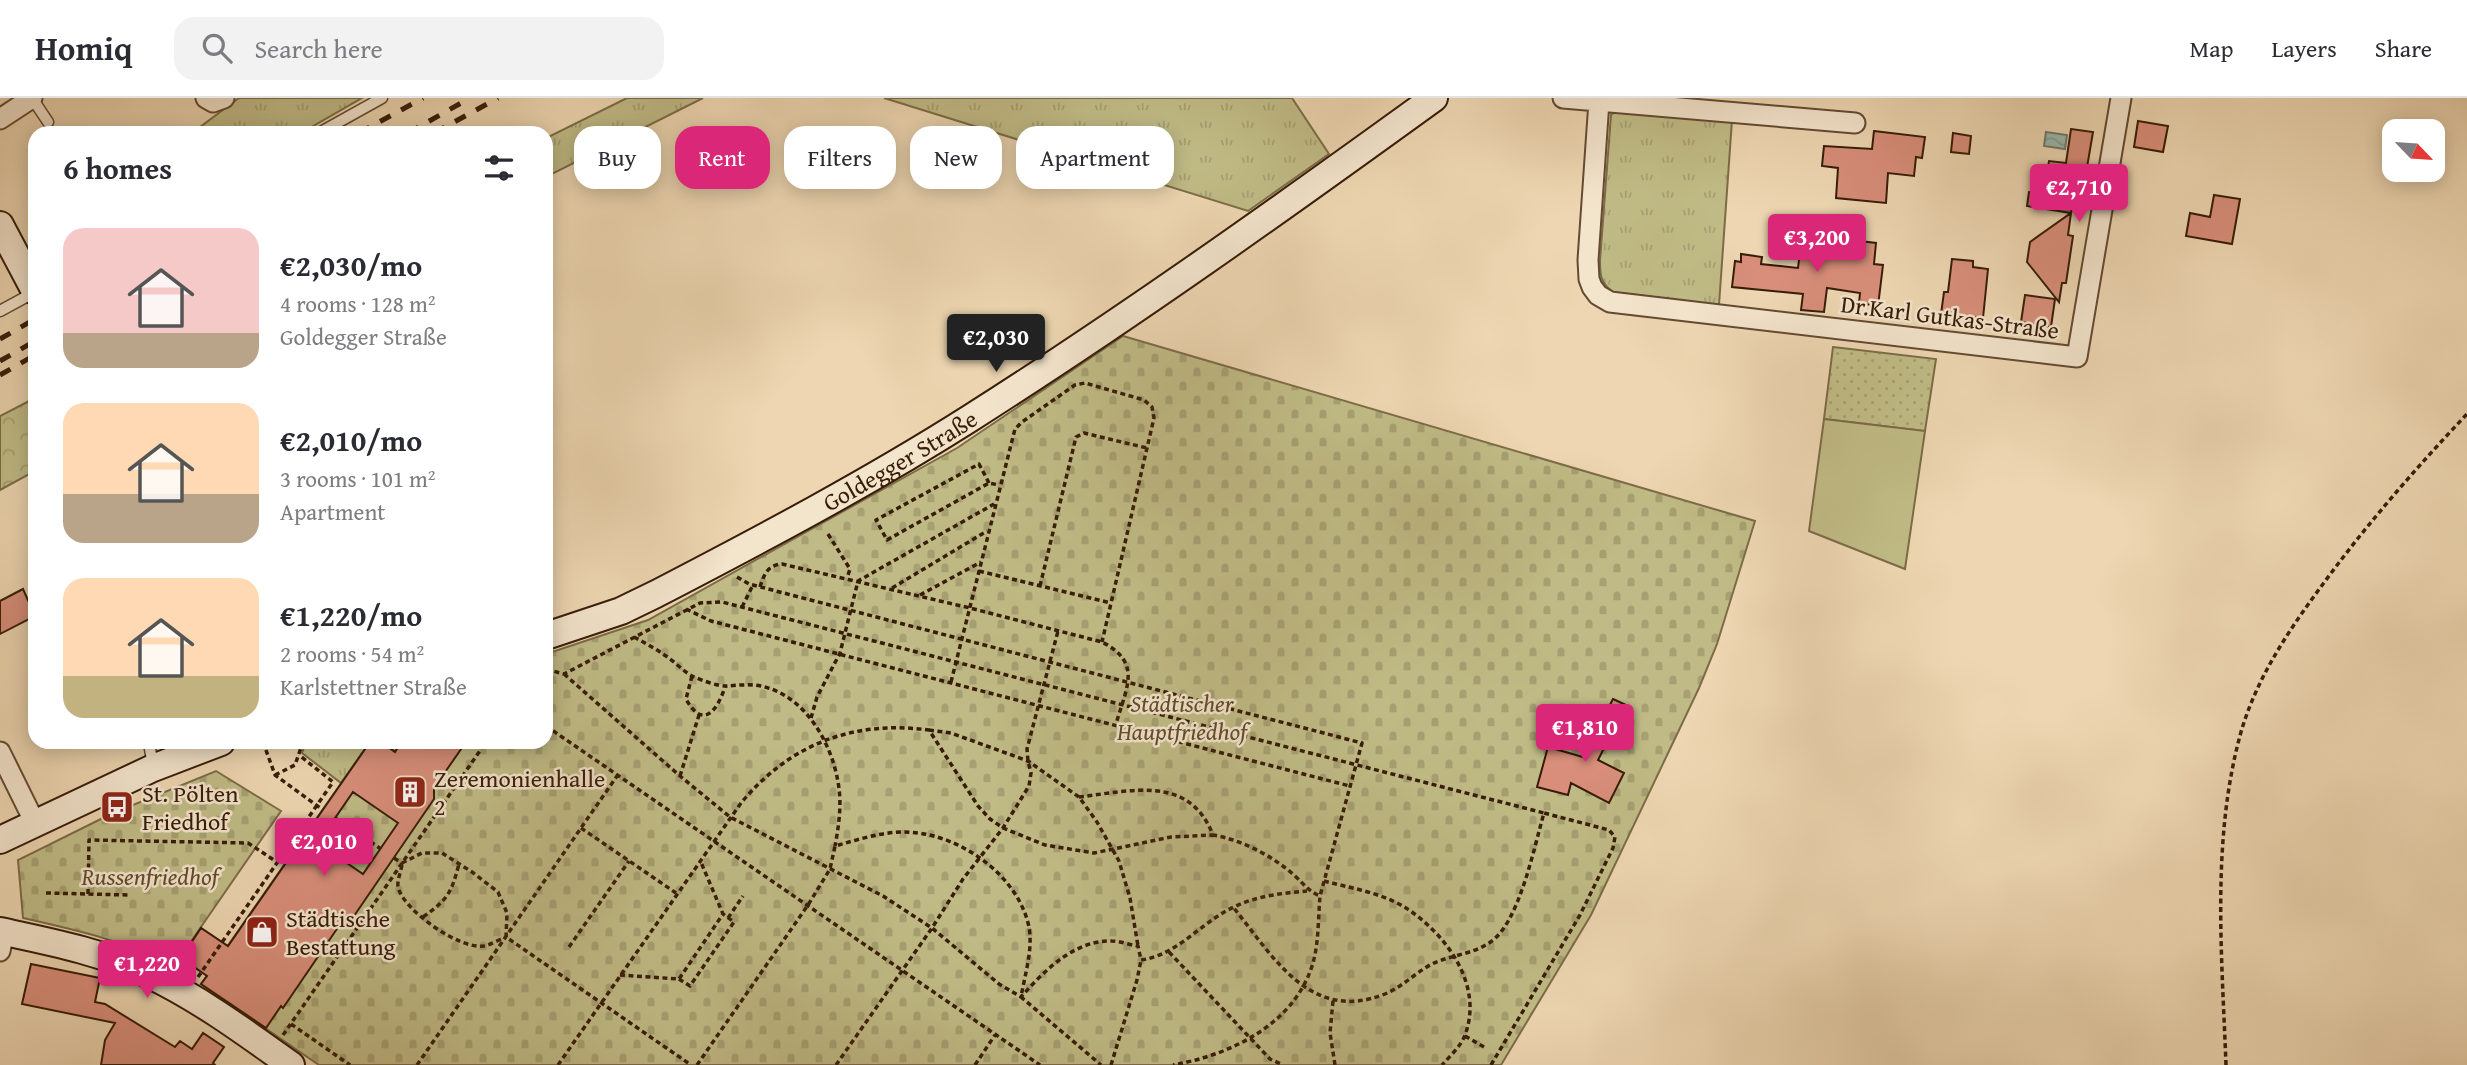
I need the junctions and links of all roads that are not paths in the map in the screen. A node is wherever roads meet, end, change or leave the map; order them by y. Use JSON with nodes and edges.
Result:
{"nodes":[{"id":1,"x":32,"y":98,"type":"edge"},
{"id":2,"x":206,"y":98,"type":"edge"},
{"id":3,"x":224,"y":98,"type":"edge"},
{"id":4,"x":382,"y":98,"type":"edge"},
{"id":5,"x":1434,"y":98,"type":"edge"},
{"id":6,"x":1563,"y":98,"type":"edge"},
{"id":7,"x":2121,"y":98,"type":"edge"},
{"id":8,"x":1599,"y":101,"type":"junction"},
{"id":9,"x":0,"y":119,"type":"edge"},
{"id":10,"x":48,"y":122,"type":"dead end"},
{"id":11,"x":1854,"y":123,"type":"dead end"},
{"id":12,"x":332,"y":126,"type":"edge"},
{"id":13,"x":5,"y":238,"type":"edge"},
{"id":14,"x":28,"y":279,"type":"edge"},
{"id":15,"x":28,"y":295,"type":"edge"},
{"id":16,"x":0,"y":311,"type":"edge"},
{"id":17,"x":553,"y":634,"type":"edge"},
{"id":18,"x":184,"y":749,"type":"edge"},
{"id":19,"x":0,"y":752,"type":"edge"},
{"id":20,"x":153,"y":755,"type":"edge"},
{"id":21,"x":35,"y":823,"type":"junction"},
{"id":22,"x":0,"y":840,"type":"edge"},
{"id":23,"x":1,"y":934,"type":"edge"},
{"id":24,"x":282,"y":1058,"type":"edge"}],
"edges":[{"from":1,"to":9,"type":"street"},
{"from":1,"to":10,"type":"lane"},
{"from":2,"to":3,"type":"street"},
{"from":4,"to":12,"type":"lane"},
{"from":5,"to":17,"type":"street","name":"Goldegger Straße"},
{"from":6,"to":8,"type":"street"},
{"from":7,"to":8,"type":"street","name":"Dr.Karl Gutkas-Straße"},
{"from":8,"to":11,"type":"street"},
{"from":13,"to":14,"type":"street"},
{"from":15,"to":16,"type":"lane"},
{"from":18,"to":20,"type":"street"},
{"from":19,"to":21,"type":"street"},
{"from":20,"to":21,"type":"street"},
{"from":21,"to":22,"type":"street"},
{"from":23,"to":24,"type":"street"}]}
